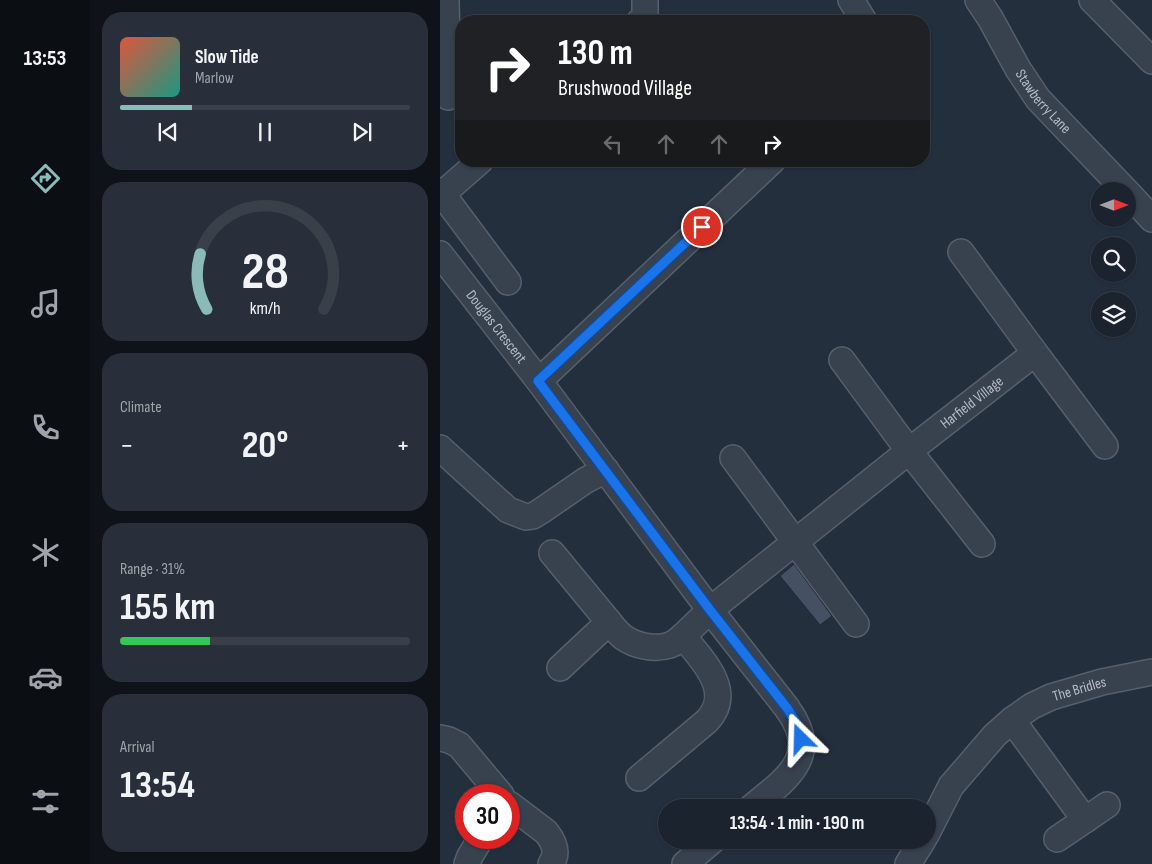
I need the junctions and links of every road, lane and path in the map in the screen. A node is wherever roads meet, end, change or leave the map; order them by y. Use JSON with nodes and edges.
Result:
{"nodes":[{"id":1,"x":446,"y":0,"type":"edge"},
{"id":2,"x":850,"y":0,"type":"edge"},
{"id":3,"x":978,"y":0,"type":"edge"},
{"id":4,"x":1092,"y":0,"type":"edge"},
{"id":5,"x":860,"y":15,"type":"edge"},
{"id":6,"x":1152,"y":61,"type":"edge"},
{"id":7,"x":448,"y":97,"type":"dead end"},
{"id":8,"x":473,"y":167,"type":"edge"},
{"id":9,"x":766,"y":167,"type":"edge"},
{"id":10,"x":1117,"y":182,"type":"edge"},
{"id":11,"x":441,"y":194,"type":"edge"},
{"id":12,"x":1136,"y":202,"type":"edge"},
{"id":13,"x":1152,"y":219,"type":"edge"},
{"id":14,"x":961,"y":252,"type":"dead end"},
{"id":15,"x":440,"y":254,"type":"edge"},
{"id":16,"x":508,"y":282,"type":"dead end"},
{"id":17,"x":1035,"y":353,"type":"junction"},
{"id":18,"x":842,"y":360,"type":"dead end"},
{"id":19,"x":538,"y":381,"type":"junction"},
{"id":20,"x":1105,"y":446,"type":"dead end"},
{"id":21,"x":440,"y":448,"type":"edge"},
{"id":22,"x":909,"y":451,"type":"junction"},
{"id":23,"x":733,"y":458,"type":"dead end"},
{"id":24,"x":606,"y":470,"type":"junction"},
{"id":25,"x":796,"y":542,"type":"junction"},
{"id":26,"x":982,"y":544,"type":"dead end"},
{"id":27,"x":552,"y":553,"type":"dead end"},
{"id":28,"x":710,"y":610,"type":"junction"},
{"id":29,"x":609,"y":622,"type":"junction"},
{"id":30,"x":856,"y":624,"type":"dead end"},
{"id":31,"x":683,"y":636,"type":"junction"},
{"id":32,"x":560,"y":668,"type":"dead end"},
{"id":33,"x":1152,"y":672,"type":"edge"},
{"id":34,"x":1012,"y":720,"type":"junction"},
{"id":35,"x":440,"y":738,"type":"edge"},
{"id":36,"x":639,"y":778,"type":"dead end"},
{"id":37,"x":491,"y":784,"type":"edge"},
{"id":38,"x":761,"y":799,"type":"edge"},
{"id":39,"x":1107,"y":805,"type":"dead end"},
{"id":40,"x":520,"y":813,"type":"edge"},
{"id":41,"x":936,"y":815,"type":"edge"},
{"id":42,"x":1085,"y":820,"type":"junction"},
{"id":43,"x":1057,"y":839,"type":"dead end"},
{"id":44,"x":474,"y":849,"type":"edge"},
{"id":45,"x":703,"y":849,"type":"edge"},
{"id":46,"x":917,"y":849,"type":"edge"},
{"id":47,"x":687,"y":863,"type":"edge"},
{"id":48,"x":467,"y":864,"type":"edge"},
{"id":49,"x":551,"y":864,"type":"edge"},
{"id":50,"x":908,"y":864,"type":"edge"}],
"edges":[{"from":1,"to":7,"type":"street"},
{"from":2,"to":5,"type":"street"},
{"from":3,"to":10,"type":"street","name":"Stawberry Lane"},
{"from":4,"to":6,"type":"street"},
{"from":8,"to":11,"type":"street"},
{"from":9,"to":19,"type":"street"},
{"from":11,"to":16,"type":"street"},
{"from":12,"to":13,"type":"street","name":"Stawberry Lane"},
{"from":14,"to":17,"type":"street"},
{"from":15,"to":19,"type":"street","name":"Douglas Crescent"},
{"from":17,"to":20,"type":"street"},
{"from":17,"to":22,"type":"street","name":"Harfield Village"},
{"from":18,"to":22,"type":"street"},
{"from":19,"to":24,"type":"street","name":"Douglas Crescent"},
{"from":21,"to":24,"type":"street"},
{"from":22,"to":25,"type":"street","name":"Harfield Village"},
{"from":22,"to":26,"type":"street"},
{"from":23,"to":25,"type":"street"},
{"from":24,"to":28,"type":"street","name":"Douglas Crescent"},
{"from":25,"to":28,"type":"street","name":"Harfield Village"},
{"from":25,"to":30,"type":"street"},
{"from":27,"to":29,"type":"street","name":"Harfield Village"},
{"from":28,"to":31,"type":"street","name":"Harfield Village"},
{"from":28,"to":38,"type":"street","name":"Douglas Crescent"},
{"from":29,"to":31,"type":"street","name":"Harfield Village"},
{"from":29,"to":32,"type":"street"},
{"from":31,"to":36,"type":"street"},
{"from":33,"to":34,"type":"street","name":"The Bridles"},
{"from":34,"to":41,"type":"street","name":"The Bridles"},
{"from":34,"to":42,"type":"street"},
{"from":35,"to":37,"type":"street"},
{"from":39,"to":42,"type":"street"},
{"from":40,"to":49,"type":"street"},
{"from":42,"to":43,"type":"street"},
{"from":44,"to":48,"type":"street"},
{"from":45,"to":47,"type":"street"},
{"from":46,"to":50,"type":"street"}]}
